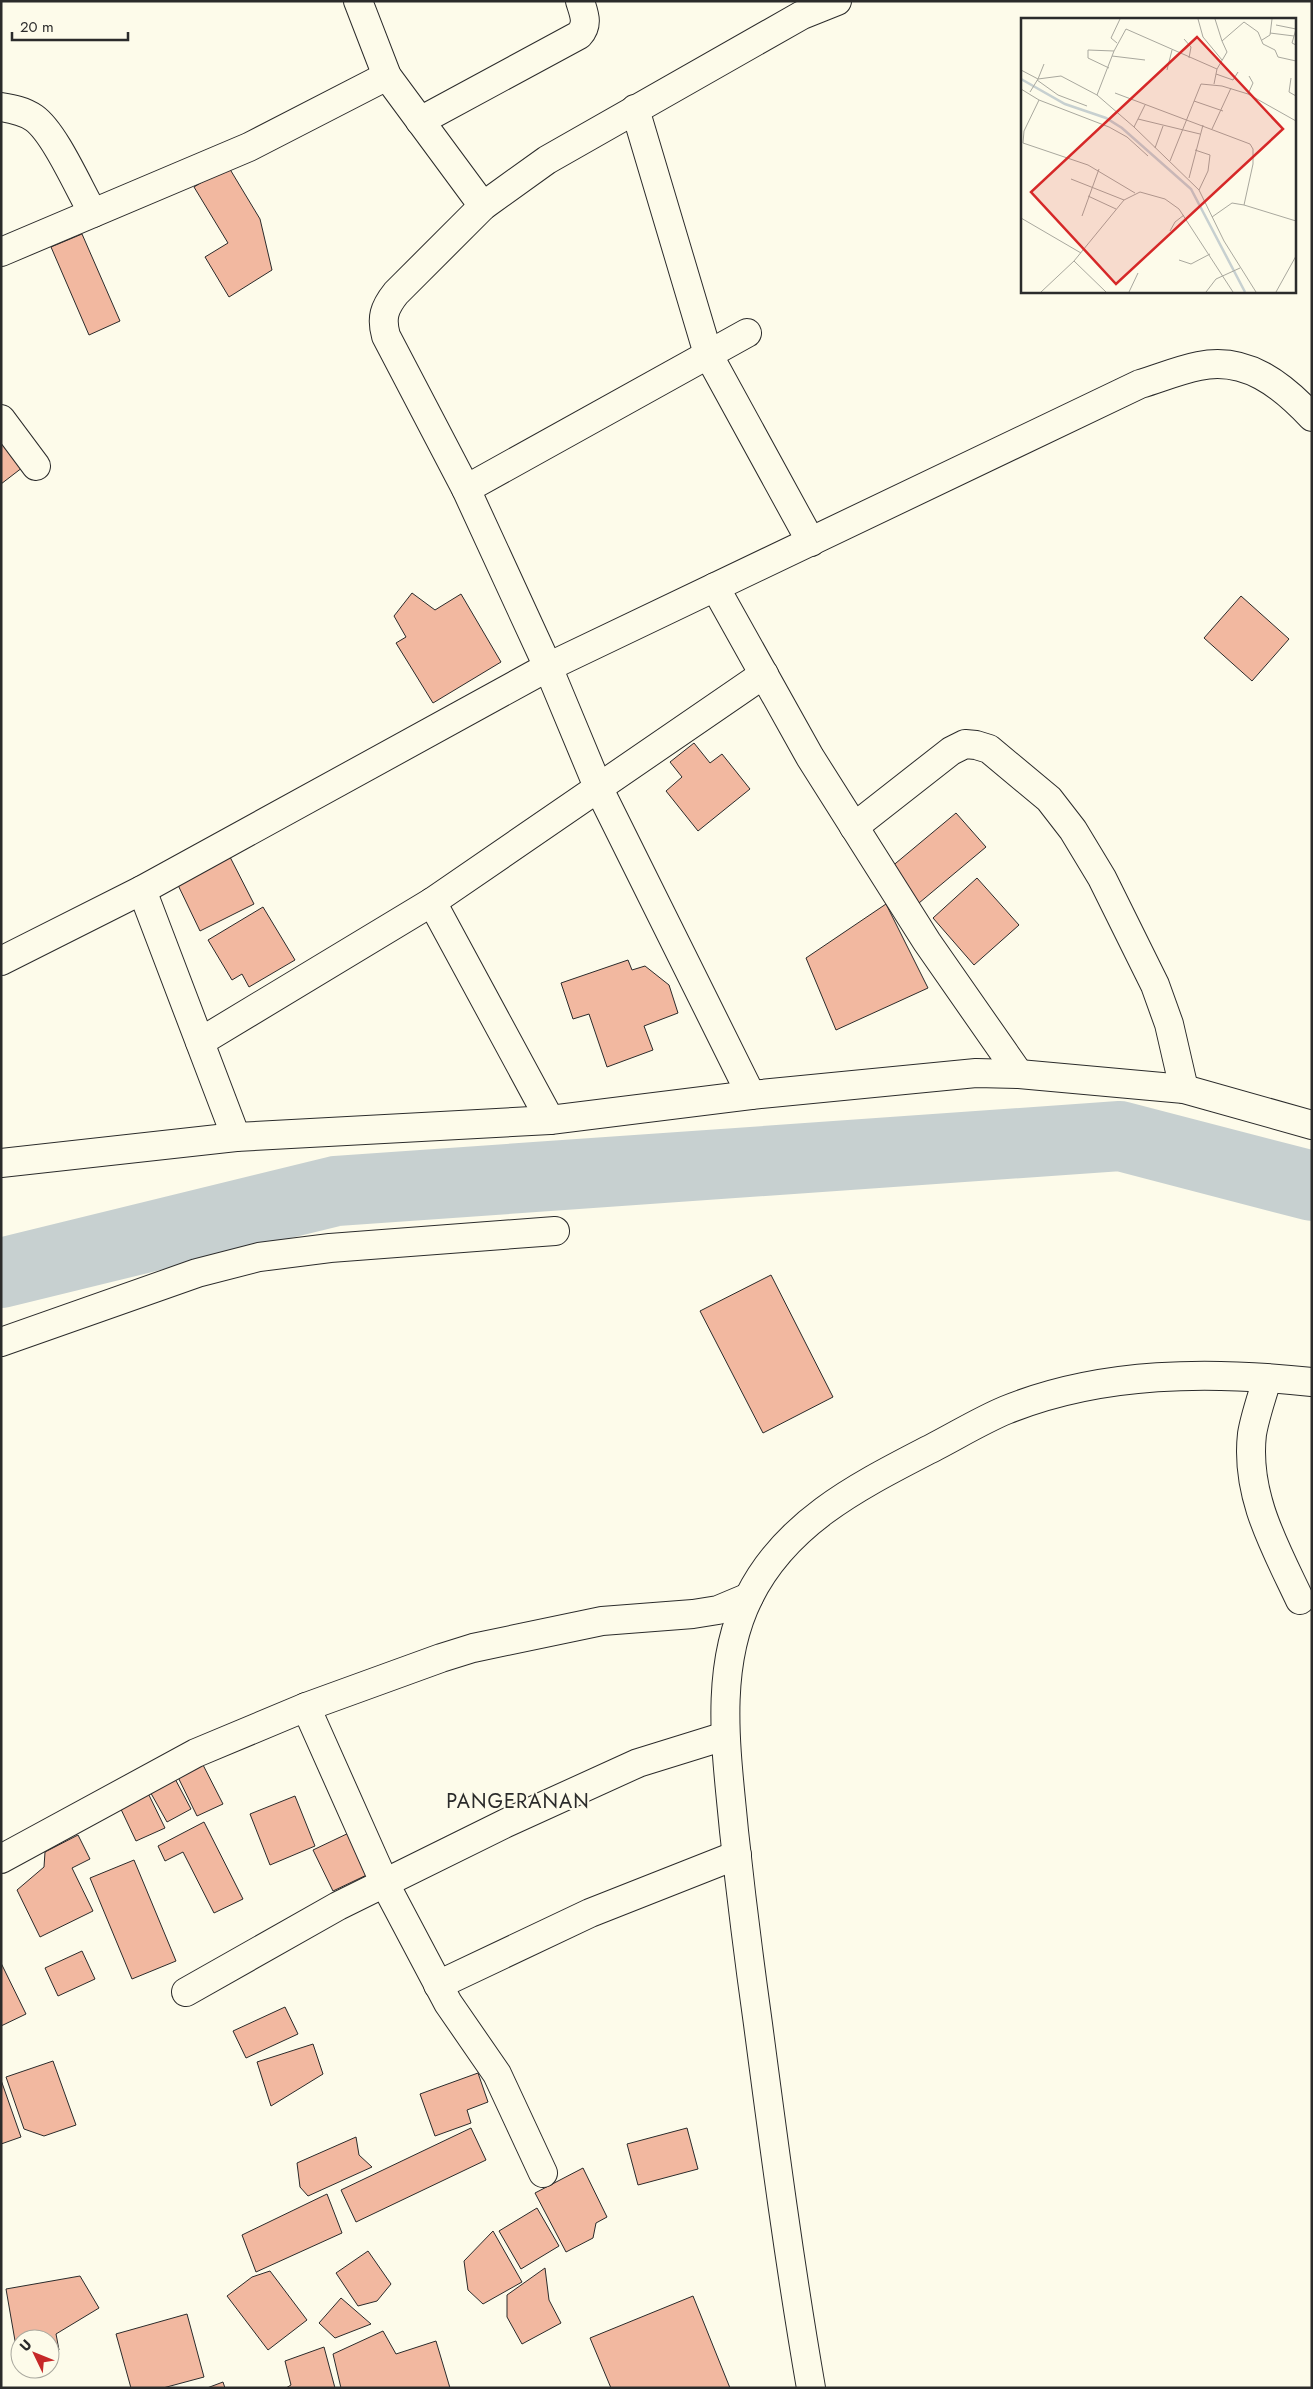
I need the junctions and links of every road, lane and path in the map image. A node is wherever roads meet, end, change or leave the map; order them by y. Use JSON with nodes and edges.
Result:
{"nodes":[{"id":1,"x":358,"y":1,"type":"edge"},
{"id":2,"x":580,"y":1,"type":"edge"},
{"id":3,"x":837,"y":1,"type":"edge"},
{"id":4,"x":799,"y":8,"type":"edge"},
{"id":5,"x":387,"y":76,"type":"junction"},
{"id":6,"x":1,"y":107,"type":"edge"},
{"id":7,"x":635,"y":109,"type":"junction"},
{"id":8,"x":420,"y":121,"type":"junction"},
{"id":9,"x":483,"y":206,"type":"junction"},
{"id":10,"x":93,"y":213,"type":"junction"},
{"id":11,"x":1,"y":252,"type":"edge"},
{"id":12,"x":747,"y":332,"type":"dead end"},
{"id":13,"x":708,"y":354,"type":"junction"},
{"id":14,"x":1312,"y":417,"type":"edge"},
{"id":15,"x":1,"y":419,"type":"edge"},
{"id":16,"x":36,"y":466,"type":"dead end"},
{"id":17,"x":466,"y":489,"type":"junction"},
{"id":18,"x":811,"y":542,"type":"junction"},
{"id":19,"x":715,"y":587,"type":"junction"},
{"id":20,"x":548,"y":666,"type":"junction"},
{"id":21,"x":764,"y":674,"type":"junction"},
{"id":22,"x":598,"y":788,"type":"junction"},
{"id":23,"x":854,"y":827,"type":"junction"},
{"id":24,"x":142,"y":890,"type":"junction"},
{"id":25,"x":432,"y":902,"type":"junction"},
{"id":26,"x":1,"y":962,"type":"edge"},
{"id":27,"x":200,"y":1042,"type":"junction"},
{"id":28,"x":1020,"y":1074,"type":"junction"},
{"id":29,"x":1184,"y":1088,"type":"junction"},
{"id":30,"x":751,"y":1095,"type":"junction"},
{"id":31,"x":550,"y":1120,"type":"junction"},
{"id":32,"x":1312,"y":1125,"type":"edge"},
{"id":33,"x":236,"y":1138,"type":"junction"},
{"id":34,"x":1,"y":1162,"type":"edge"},
{"id":35,"x":555,"y":1231,"type":"dead end"},
{"id":36,"x":1,"y":1342,"type":"edge"},
{"id":37,"x":1267,"y":1379,"type":"junction"},
{"id":38,"x":1312,"y":1382,"type":"edge"},
{"id":39,"x":749,"y":1597,"type":"junction"},
{"id":40,"x":1300,"y":1600,"type":"dead end"},
{"id":41,"x":306,"y":1707,"type":"junction"},
{"id":42,"x":725,"y":1736,"type":"junction"},
{"id":43,"x":737,"y":1855,"type":"junction"},
{"id":44,"x":1,"y":1859,"type":"edge"},
{"id":45,"x":384,"y":1882,"type":"junction"},
{"id":46,"x":438,"y":1985,"type":"junction"},
{"id":47,"x":186,"y":1992,"type":"dead end"},
{"id":48,"x":543,"y":2172,"type":"dead end"},
{"id":49,"x":811,"y":2388,"type":"edge"}],
"edges":[{"from":1,"to":5,"type":"street"},
{"from":2,"to":8,"type":"street"},
{"from":3,"to":4,"type":"street"},
{"from":4,"to":7,"type":"street"},
{"from":5,"to":8,"type":"street"},
{"from":5,"to":10,"type":"street"},
{"from":6,"to":10,"type":"street"},
{"from":7,"to":9,"type":"street"},
{"from":7,"to":13,"type":"street"},
{"from":8,"to":9,"type":"street"},
{"from":9,"to":17,"type":"street"},
{"from":10,"to":11,"type":"street"},
{"from":12,"to":13,"type":"street"},
{"from":13,"to":17,"type":"street"},
{"from":13,"to":18,"type":"street"},
{"from":14,"to":18,"type":"street"},
{"from":15,"to":16,"type":"street"},
{"from":17,"to":20,"type":"street"},
{"from":18,"to":19,"type":"street"},
{"from":19,"to":20,"type":"street"},
{"from":19,"to":21,"type":"street"},
{"from":20,"to":22,"type":"street"},
{"from":20,"to":24,"type":"street"},
{"from":21,"to":22,"type":"street"},
{"from":21,"to":23,"type":"street"},
{"from":22,"to":25,"type":"street"},
{"from":22,"to":30,"type":"street"},
{"from":23,"to":28,"type":"street"},
{"from":23,"to":29,"type":"street"},
{"from":24,"to":26,"type":"street"},
{"from":24,"to":27,"type":"street"},
{"from":25,"to":27,"type":"street"},
{"from":25,"to":31,"type":"street"},
{"from":27,"to":33,"type":"street"},
{"from":28,"to":29,"type":"street"},
{"from":28,"to":30,"type":"street"},
{"from":29,"to":32,"type":"street"},
{"from":30,"to":31,"type":"street"},
{"from":31,"to":33,"type":"street"},
{"from":33,"to":34,"type":"street"},
{"from":35,"to":36,"type":"street"},
{"from":37,"to":38,"type":"street"},
{"from":37,"to":39,"type":"street"},
{"from":37,"to":40,"type":"street"},
{"from":39,"to":41,"type":"street"},
{"from":39,"to":42,"type":"street"},
{"from":41,"to":44,"type":"street"},
{"from":41,"to":45,"type":"street"},
{"from":42,"to":43,"type":"street"},
{"from":42,"to":45,"type":"street"},
{"from":43,"to":46,"type":"street"},
{"from":43,"to":49,"type":"street"},
{"from":45,"to":46,"type":"street"},
{"from":45,"to":47,"type":"street"},
{"from":46,"to":48,"type":"street"}]}
